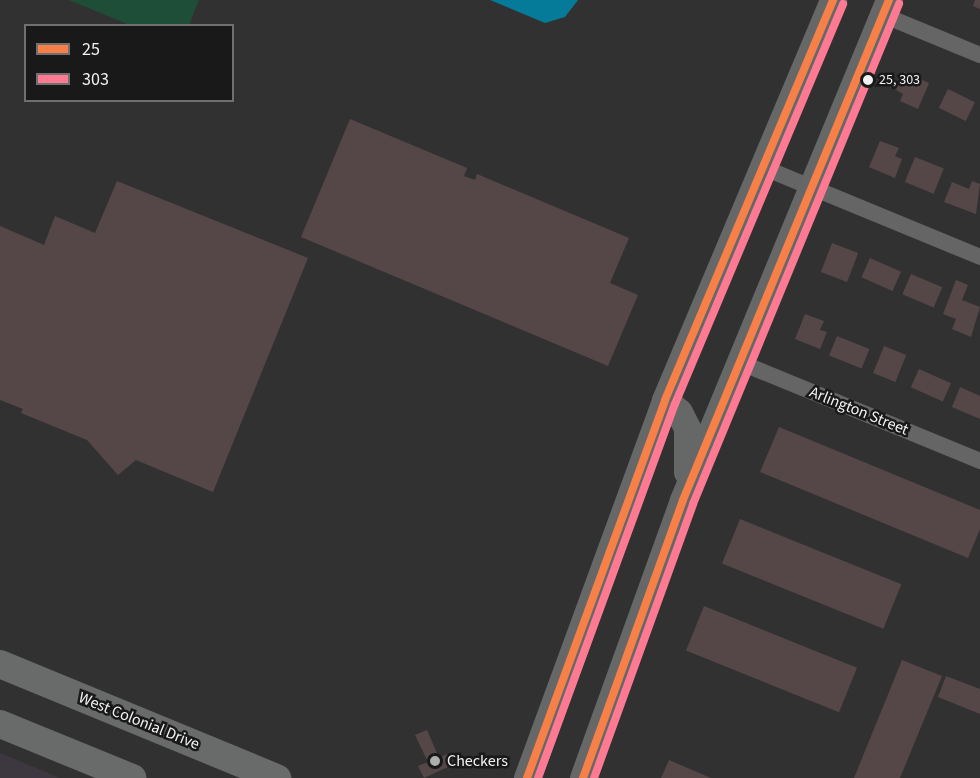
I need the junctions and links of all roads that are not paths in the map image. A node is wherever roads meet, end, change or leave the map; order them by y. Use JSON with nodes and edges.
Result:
{"nodes":[{"id":1,"x":833,"y":0,"type":"edge"},
{"id":2,"x":886,"y":8,"type":"edge"},
{"id":3,"x":980,"y":55,"type":"edge"},
{"id":4,"x":762,"y":167,"type":"junction"},
{"id":5,"x":811,"y":187,"type":"junction"},
{"id":6,"x":980,"y":256,"type":"edge"},
{"id":7,"x":739,"y":362,"type":"junction"},
{"id":8,"x":665,"y":400,"type":"junction"},
{"id":9,"x":980,"y":461,"type":"edge"},
{"id":10,"x":683,"y":500,"type":"junction"},
{"id":11,"x":0,"y":664,"type":"edge"},
{"id":12,"x":0,"y":724,"type":"edge"},
{"id":13,"x":132,"y":778,"type":"edge"},
{"id":14,"x":277,"y":778,"type":"edge"},
{"id":15,"x":527,"y":778,"type":"edge"},
{"id":16,"x":584,"y":778,"type":"edge"}],
"edges":[{"from":1,"to":4,"type":"main road"},
{"from":2,"to":3,"type":"street"},
{"from":2,"to":5,"type":"main road"},
{"from":4,"to":5,"type":"street"},
{"from":4,"to":8,"type":"main road"},
{"from":5,"to":6,"type":"street"},
{"from":5,"to":7,"type":"main road"},
{"from":7,"to":9,"type":"street","name":"Arlington Street"},
{"from":7,"to":10,"type":"main road"},
{"from":8,"to":10,"type":"main road"},
{"from":8,"to":15,"type":"main road"},
{"from":10,"to":16,"type":"main road"},
{"from":11,"to":14,"type":"highway","name":"West Colonial Drive"},
{"from":12,"to":13,"type":"highway"}]}
